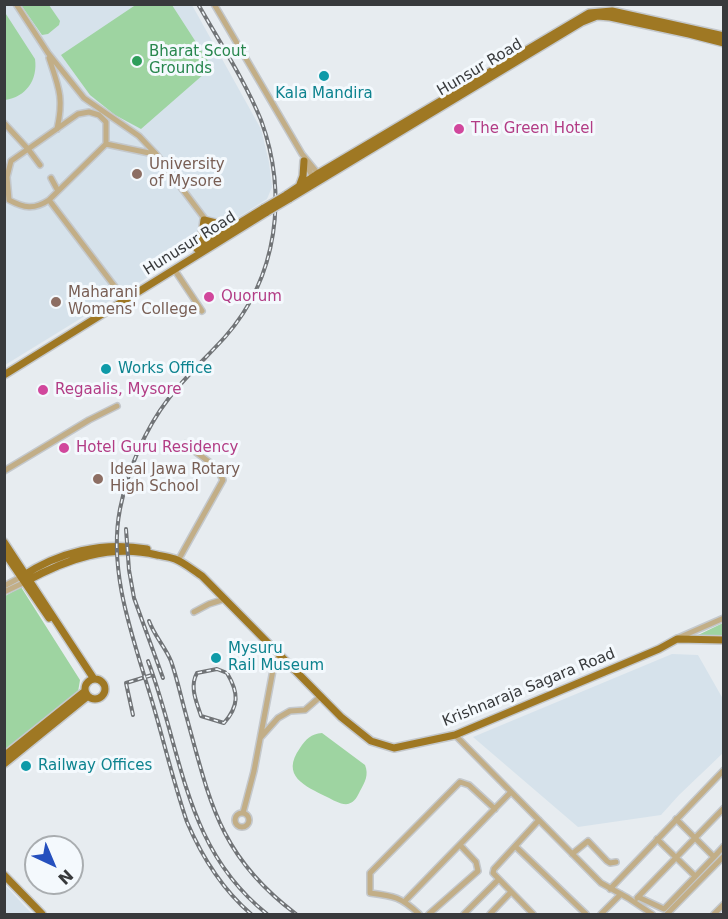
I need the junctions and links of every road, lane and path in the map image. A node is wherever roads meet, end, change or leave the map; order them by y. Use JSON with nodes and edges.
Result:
{"nodes":[{"id":1,"x":16,"y":4,"type":"edge"},
{"id":2,"x":214,"y":4,"type":"edge"},
{"id":3,"x":723,"y":36,"type":"edge"},
{"id":4,"x":723,"y":44,"type":"edge"},
{"id":5,"x":48,"y":53,"type":"junction"},
{"id":6,"x":101,"y":113,"type":"junction"},
{"id":7,"x":4,"y":123,"type":"edge"},
{"id":8,"x":57,"y":129,"type":"junction"},
{"id":9,"x":106,"y":144,"type":"junction"},
{"id":10,"x":28,"y":149,"type":"junction"},
{"id":11,"x":156,"y":154,"type":"junction"},
{"id":12,"x":5,"y":157,"type":"edge"},
{"id":13,"x":303,"y":157,"type":"junction"},
{"id":14,"x":11,"y":161,"type":"junction"},
{"id":15,"x":40,"y":165,"type":"dead end"},
{"id":16,"x":51,"y":178,"type":"dead end"},
{"id":17,"x":318,"y":179,"type":"junction"},
{"id":18,"x":299,"y":187,"type":"junction"},
{"id":19,"x":58,"y":191,"type":"junction"},
{"id":20,"x":287,"y":197,"type":"junction"},
{"id":21,"x":49,"y":200,"type":"junction"},
{"id":22,"x":7,"y":202,"type":"edge"},
{"id":23,"x":265,"y":210,"type":"junction"},
{"id":24,"x":204,"y":220,"type":"junction"},
{"id":25,"x":232,"y":227,"type":"junction"},
{"id":26,"x":219,"y":238,"type":"junction"},
{"id":27,"x":200,"y":248,"type":"junction"},
{"id":28,"x":174,"y":269,"type":"junction"},
{"id":29,"x":124,"y":298,"type":"junction"},
{"id":30,"x":202,"y":311,"type":"dead end"},
{"id":31,"x":4,"y":370,"type":"edge"},
{"id":32,"x":4,"y":375,"type":"edge"},
{"id":33,"x":117,"y":406,"type":"dead end"},
{"id":34,"x":185,"y":444,"type":"dead end"},
{"id":35,"x":4,"y":471,"type":"edge"},
{"id":36,"x":4,"y":542,"type":"edge"},
{"id":37,"x":4,"y":552,"type":"edge"},
{"id":38,"x":180,"y":557,"type":"junction"},
{"id":39,"x":25,"y":578,"type":"junction"},
{"id":40,"x":4,"y":586,"type":"edge"},
{"id":41,"x":4,"y":592,"type":"edge"},
{"id":42,"x":225,"y":598,"type":"junction"},
{"id":43,"x":194,"y":612,"type":"dead end"},
{"id":44,"x":723,"y":618,"type":"edge"},
{"id":45,"x":677,"y":639,"type":"junction"},
{"id":46,"x":723,"y":640,"type":"edge"},
{"id":47,"x":281,"y":653,"type":"junction"},
{"id":48,"x":288,"y":660,"type":"junction"},
{"id":49,"x":276,"y":667,"type":"junction"},
{"id":50,"x":92,"y":680,"type":"junction"},
{"id":51,"x":87,"y":694,"type":"junction"},
{"id":52,"x":321,"y":696,"type":"junction"},
{"id":53,"x":348,"y":720,"type":"junction"},
{"id":54,"x":455,"y":735,"type":"junction"},
{"id":55,"x":260,"y":738,"type":"junction"},
{"id":56,"x":4,"y":756,"type":"edge"},
{"id":57,"x":4,"y":764,"type":"edge"},
{"id":58,"x":723,"y":770,"type":"edge"},
{"id":59,"x":717,"y":776,"type":"junction"},
{"id":60,"x":723,"y":783,"type":"edge"},
{"id":61,"x":510,"y":793,"type":"junction"},
{"id":62,"x":495,"y":808,"type":"junction"},
{"id":63,"x":723,"y":808,"type":"edge"},
{"id":64,"x":243,"y":813,"type":"dead end"},
{"id":65,"x":676,"y":819,"type":"junction"},
{"id":66,"x":539,"y":820,"type":"junction"},
{"id":67,"x":695,"y":837,"type":"junction"},
{"id":68,"x":657,"y":839,"type":"junction"},
{"id":69,"x":460,"y":845,"type":"junction"},
{"id":70,"x":515,"y":846,"type":"junction"},
{"id":71,"x":723,"y":846,"type":"edge"},
{"id":72,"x":572,"y":854,"type":"junction"},
{"id":73,"x":714,"y":856,"type":"junction"},
{"id":74,"x":723,"y":856,"type":"edge"},
{"id":75,"x":677,"y":858,"type":"junction"},
{"id":76,"x":616,"y":862,"type":"dead end"},
{"id":77,"x":4,"y":875,"type":"edge"},
{"id":78,"x":695,"y":876,"type":"junction"},
{"id":79,"x":498,"y":880,"type":"junction"},
{"id":80,"x":610,"y":889,"type":"junction"},
{"id":81,"x":511,"y":892,"type":"junction"},
{"id":82,"x":621,"y":894,"type":"junction"},
{"id":83,"x":636,"y":899,"type":"junction"},
{"id":84,"x":405,"y":901,"type":"junction"},
{"id":85,"x":723,"y":904,"type":"edge"},
{"id":86,"x":664,"y":913,"type":"edge"},
{"id":87,"x":42,"y":915,"type":"edge"},
{"id":88,"x":419,"y":915,"type":"edge"},
{"id":89,"x":429,"y":915,"type":"edge"},
{"id":90,"x":464,"y":915,"type":"edge"},
{"id":91,"x":490,"y":915,"type":"edge"},
{"id":92,"x":533,"y":915,"type":"edge"},
{"id":93,"x":586,"y":915,"type":"edge"},
{"id":94,"x":601,"y":915,"type":"edge"},
{"id":95,"x":652,"y":915,"type":"edge"},
{"id":96,"x":714,"y":915,"type":"edge"}],
"edges":[{"from":1,"to":5,"type":"street"},
{"from":2,"to":13,"type":"street"},
{"from":3,"to":17,"type":"main road"},
{"from":4,"to":17,"type":"main road","name":"Hunsur Road"},
{"from":5,"to":6,"type":"street"},
{"from":5,"to":8,"type":"street"},
{"from":6,"to":8,"type":"street"},
{"from":6,"to":9,"type":"street"},
{"from":6,"to":11,"type":"street"},
{"from":7,"to":10,"type":"street"},
{"from":8,"to":10,"type":"street"},
{"from":9,"to":11,"type":"street"},
{"from":9,"to":19,"type":"street"},
{"from":10,"to":14,"type":"street"},
{"from":10,"to":15,"type":"street"},
{"from":11,"to":24,"type":"street"},
{"from":12,"to":14,"type":"street"},
{"from":13,"to":17,"type":"street"},
{"from":13,"to":18,"type":"main road"},
{"from":14,"to":22,"type":"street"},
{"from":16,"to":19,"type":"street"},
{"from":17,"to":18,"type":"main road"},
{"from":17,"to":20,"type":"main road","name":"Hunsur Road"},
{"from":18,"to":20,"type":"main road"},
{"from":19,"to":21,"type":"street"},
{"from":20,"to":23,"type":"main road","name":"Hunsur Road","bridge":true},
{"from":21,"to":22,"type":"street"},
{"from":21,"to":29,"type":"street"},
{"from":23,"to":25,"type":"main road","name":"Hunsur Road"},
{"from":23,"to":26,"type":"main road","name":"Hunusur Road"},
{"from":24,"to":25,"type":"main road"},
{"from":24,"to":26,"type":"street"},
{"from":24,"to":27,"type":"main road"},
{"from":25,"to":26,"type":"main road","name":"Hunsur Road"},
{"from":26,"to":27,"type":"main road","name":"Hunsur Road"},
{"from":26,"to":28,"type":"main road","name":"Hunusur Road"},
{"from":27,"to":29,"type":"main road","name":"Hunsur Road"},
{"from":28,"to":29,"type":"main road","name":"Hunusur Road"},
{"from":28,"to":30,"type":"street"},
{"from":29,"to":31,"type":"main road","name":"Hunsur Road"},
{"from":29,"to":32,"type":"main road","name":"Hunusur Road"},
{"from":33,"to":35,"type":"street"},
{"from":34,"to":38,"type":"street"},
{"from":36,"to":39,"type":"main road"},
{"from":37,"to":39,"type":"main road"},
{"from":38,"to":39,"type":"main road","name":"Krishnaraja Sagara Road"},
{"from":38,"to":47,"type":"main road","name":"Krishnaraja Sagara Road"},
{"from":39,"to":40,"type":"street"},
{"from":39,"to":41,"type":"street"},
{"from":39,"to":42,"type":"main road","name":"Krishnaraja Sagara Road"},
{"from":39,"to":50,"type":"main road"},
{"from":42,"to":43,"type":"street"},
{"from":42,"to":47,"type":"main road","name":"Krishnaraja Sagara Road"},
{"from":44,"to":45,"type":"street"},
{"from":45,"to":46,"type":"main road","name":"Krishnaraja Sagara Road"},
{"from":45,"to":54,"type":"main road","name":"Krishnaraja Sagara Road"},
{"from":47,"to":48,"type":"main road","name":"Krishnaraja Sagara Road"},
{"from":47,"to":49,"type":"street"},
{"from":48,"to":49,"type":"street"},
{"from":48,"to":52,"type":"main road","name":"Krishnaraja Sagara Road"},
{"from":48,"to":53,"type":"main road","name":"Krishnaraja Sagara Road"},
{"from":49,"to":55,"type":"street"},
{"from":50,"to":51,"type":"main road"},
{"from":50,"to":51,"type":"main road"},
{"from":51,"to":56,"type":"main road"},
{"from":51,"to":57,"type":"main road"},
{"from":52,"to":53,"type":"main road","name":"Krishnaraja Sagara Road"},
{"from":52,"to":55,"type":"street"},
{"from":53,"to":54,"type":"main road","name":"Krishnaraja Sagara Road"},
{"from":54,"to":61,"type":"street"},
{"from":55,"to":64,"type":"street"},
{"from":58,"to":59,"type":"street"},
{"from":59,"to":60,"type":"street"},
{"from":59,"to":65,"type":"street"},
{"from":61,"to":62,"type":"street"},
{"from":61,"to":66,"type":"street"},
{"from":62,"to":69,"type":"street"},
{"from":62,"to":84,"type":"street"},
{"from":63,"to":67,"type":"street"},
{"from":65,"to":67,"type":"street"},
{"from":65,"to":68,"type":"street"},
{"from":66,"to":70,"type":"street"},
{"from":66,"to":72,"type":"street"},
{"from":67,"to":73,"type":"street"},
{"from":67,"to":75,"type":"street"},
{"from":68,"to":75,"type":"street"},
{"from":68,"to":80,"type":"street"},
{"from":69,"to":84,"type":"street"},
{"from":69,"to":89,"type":"street"},
{"from":70,"to":79,"type":"street"},
{"from":70,"to":93,"type":"street"},
{"from":71,"to":73,"type":"street"},
{"from":72,"to":76,"type":"street"},
{"from":72,"to":80,"type":"street"},
{"from":73,"to":78,"type":"street"},
{"from":74,"to":86,"type":"street"},
{"from":75,"to":78,"type":"street"},
{"from":75,"to":83,"type":"street"},
{"from":77,"to":87,"type":"main road"},
{"from":78,"to":86,"type":"street"},
{"from":79,"to":81,"type":"street"},
{"from":79,"to":90,"type":"street"},
{"from":80,"to":82,"type":"street"},
{"from":81,"to":91,"type":"street"},
{"from":81,"to":92,"type":"street"},
{"from":82,"to":83,"type":"street"},
{"from":82,"to":94,"type":"street"},
{"from":83,"to":86,"type":"street"},
{"from":83,"to":95,"type":"street"},
{"from":84,"to":88,"type":"street"},
{"from":85,"to":96,"type":"street"}]}
